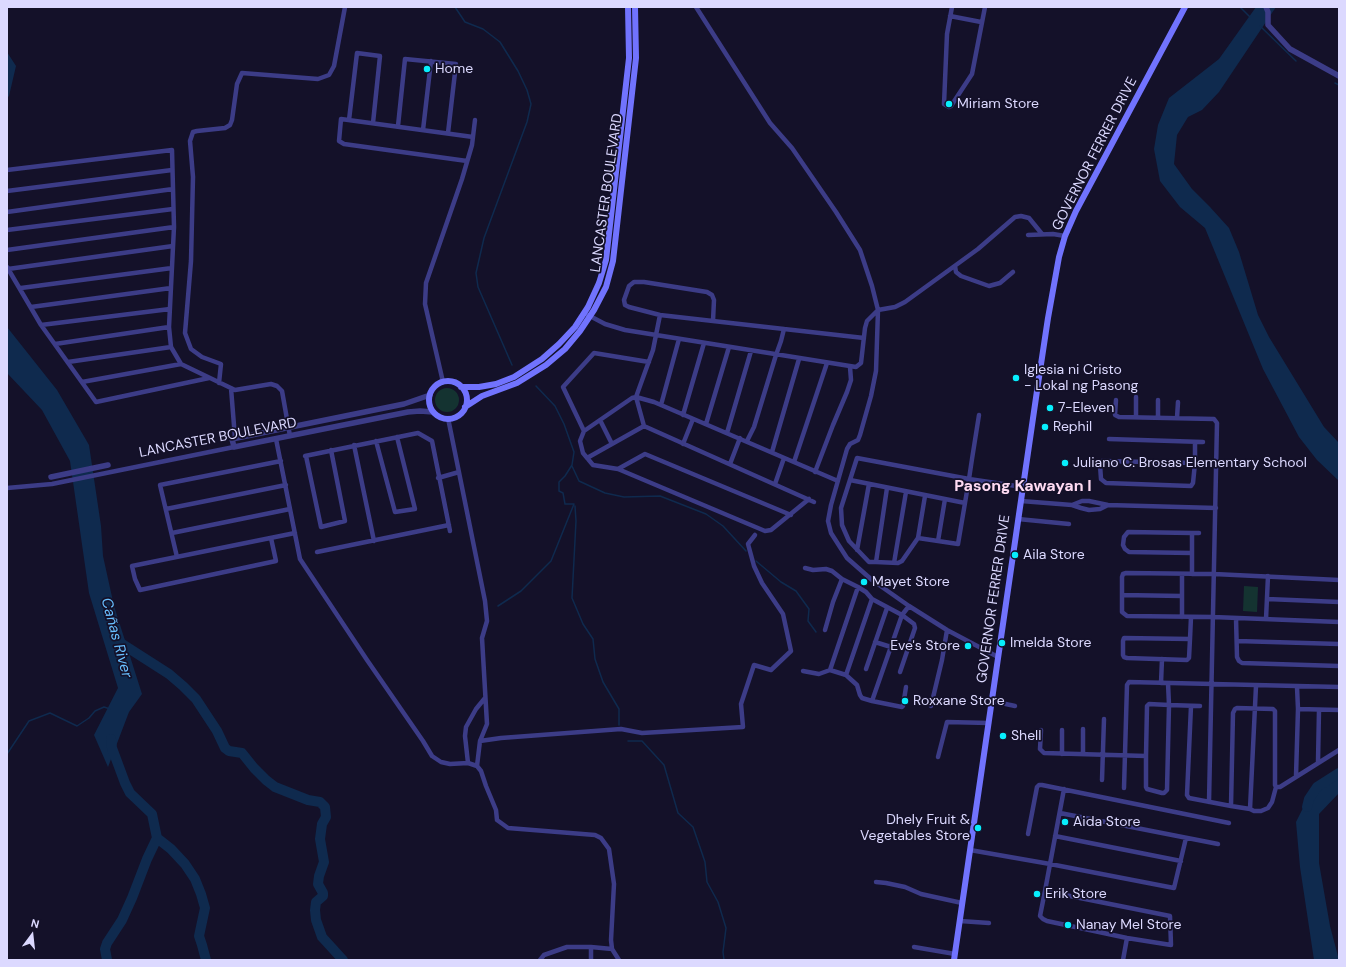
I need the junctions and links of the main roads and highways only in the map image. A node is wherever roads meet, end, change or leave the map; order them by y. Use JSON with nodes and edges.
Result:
{"nodes":[{"id":1,"x":628,"y":7,"type":"edge"},
{"id":2,"x":635,"y":7,"type":"edge"},
{"id":3,"x":1185,"y":7,"type":"edge"},
{"id":4,"x":461,"y":386,"type":"junction"},
{"id":5,"x":465,"y":407,"type":"junction"},
{"id":6,"x":954,"y":957,"type":"edge"}],
"edges":[{"from":1,"to":4,"type":"main road","name":"LANCASTER BOULEVARD"},
{"from":2,"to":5,"type":"main road","name":"LANCASTER BOULEVARD"},
{"from":3,"to":6,"type":"main road","name":"GOVERNOR FERRER DRIVE"},
{"from":4,"to":5,"type":"main road"},
{"from":4,"to":5,"type":"main road"}]}
